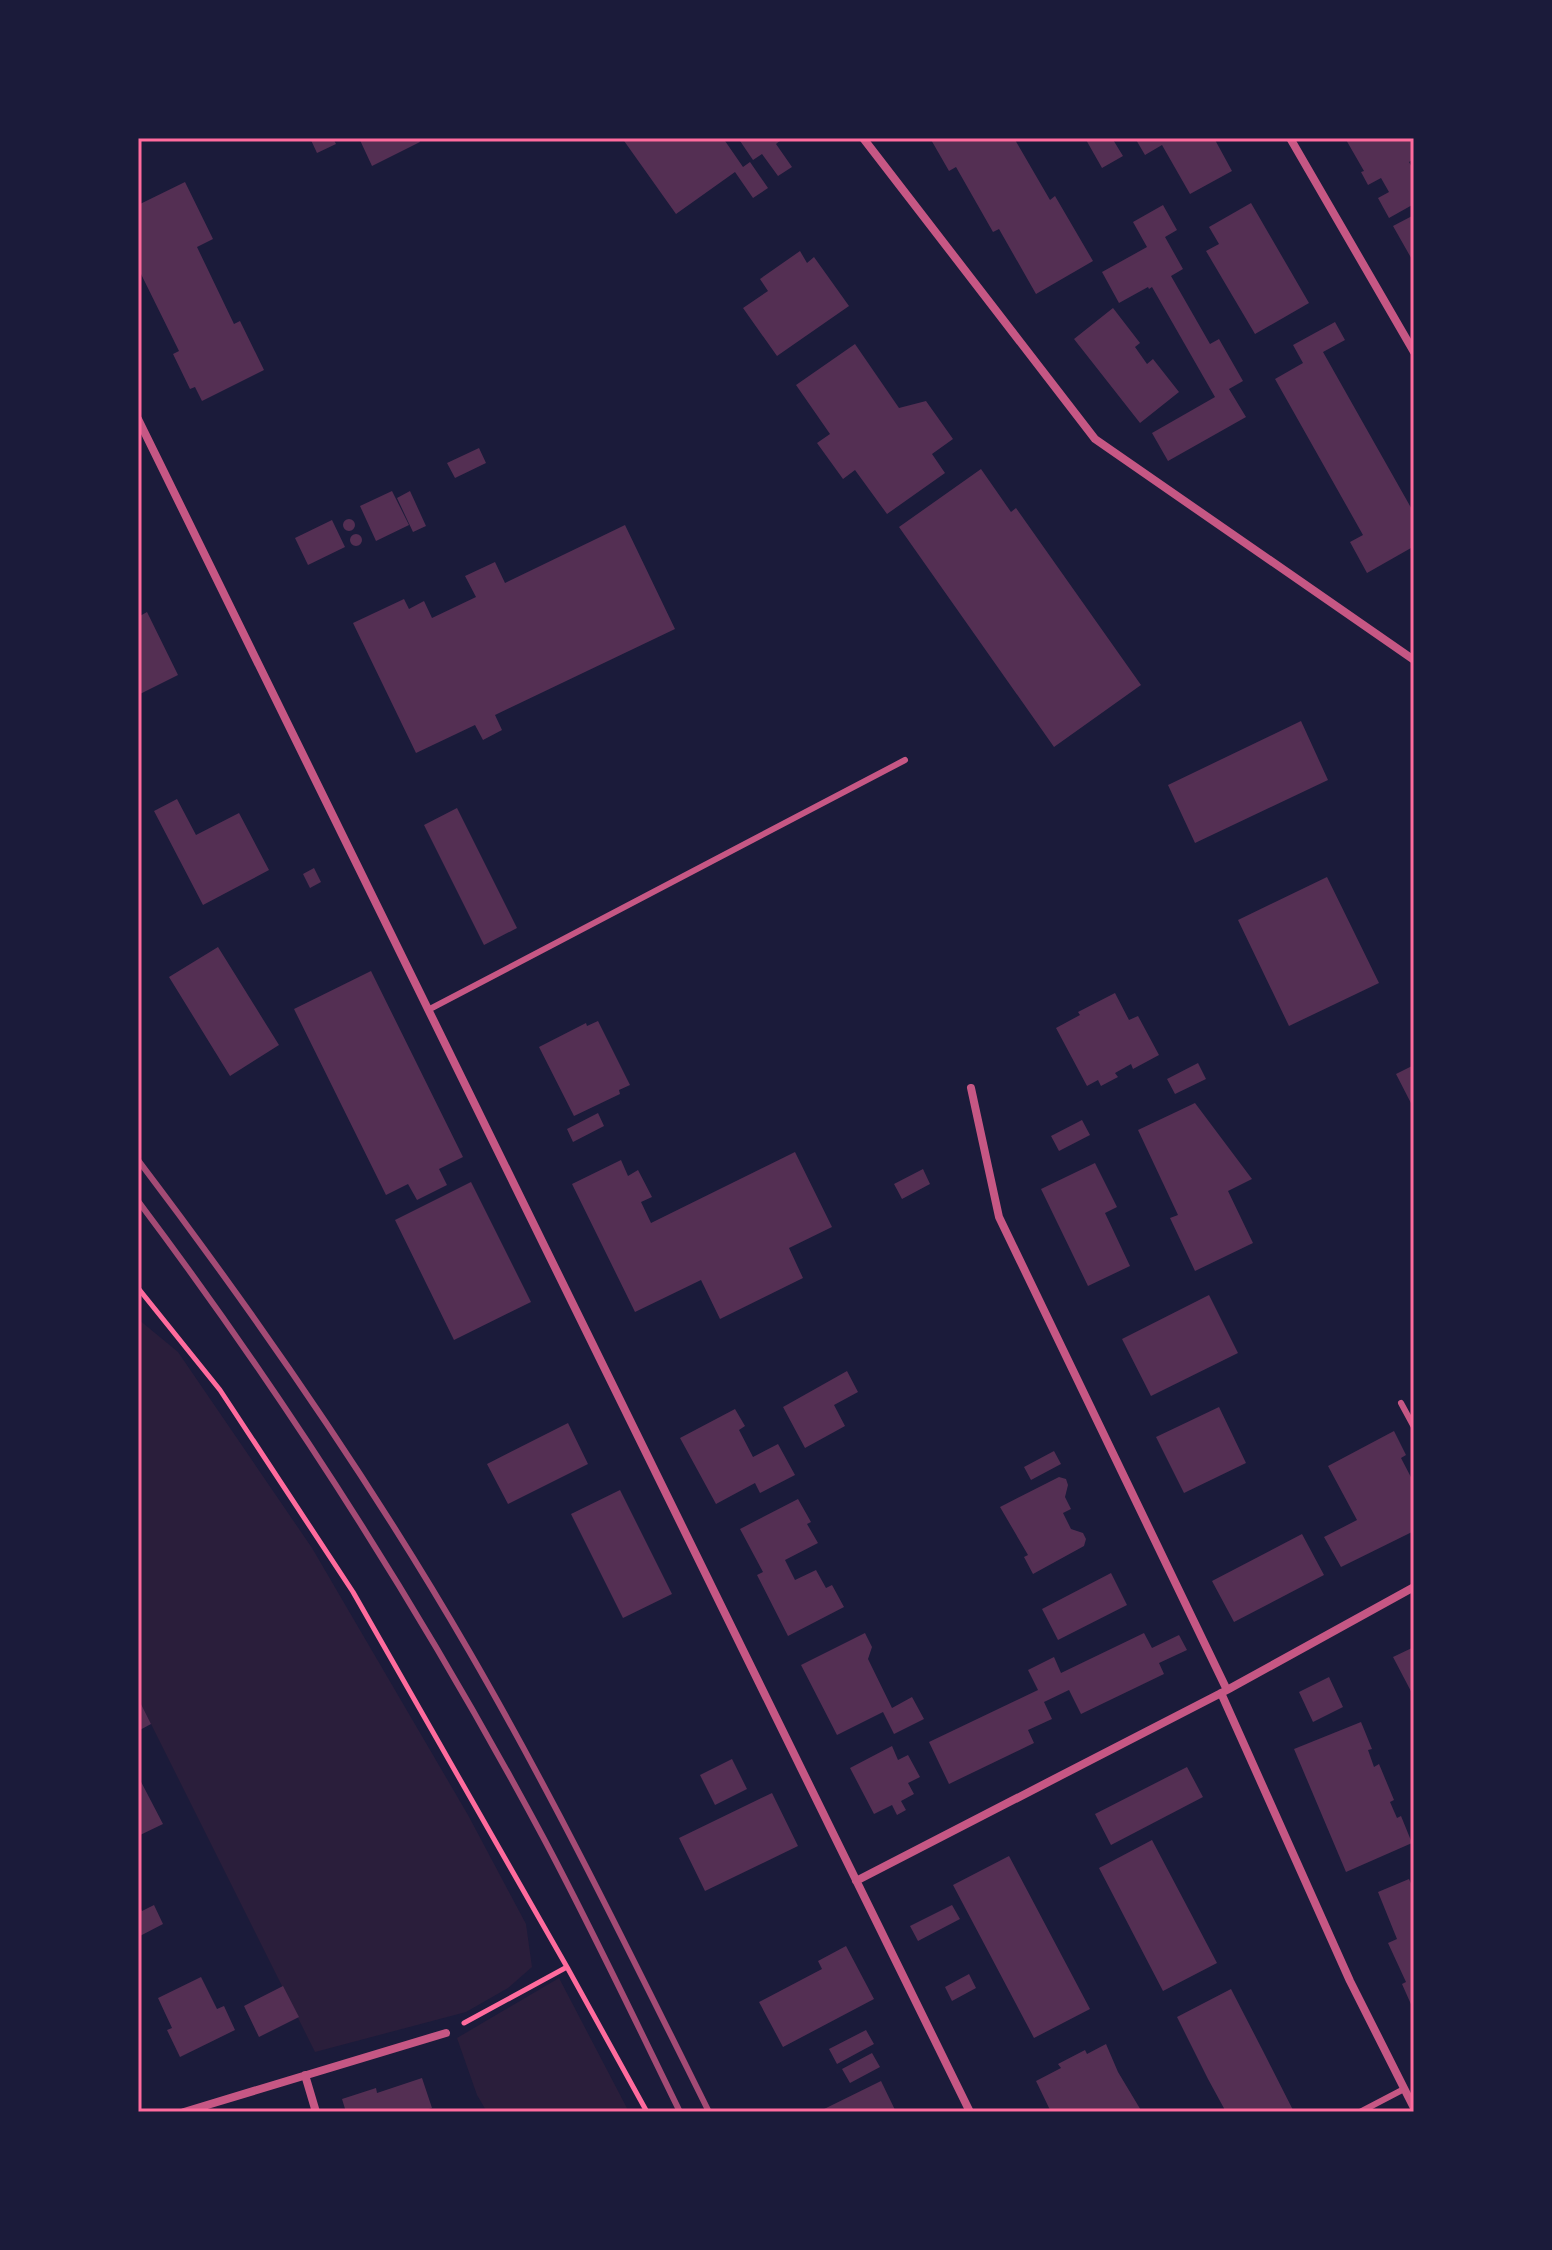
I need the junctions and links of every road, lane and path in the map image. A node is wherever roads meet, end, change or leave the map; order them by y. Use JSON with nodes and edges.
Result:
{"nodes":[{"id":1,"x":863,"y":138,"type":"edge"},
{"id":2,"x":1290,"y":138,"type":"edge"},
{"id":3,"x":1414,"y":352,"type":"edge"},
{"id":4,"x":138,"y":419,"type":"edge"},
{"id":5,"x":1414,"y":660,"type":"edge"},
{"id":6,"x":905,"y":760,"type":"dead end"},
{"id":7,"x":428,"y":1010,"type":"junction"},
{"id":8,"x":971,"y":1088,"type":"dead end"},
{"id":9,"x":138,"y":1288,"type":"edge"},
{"id":10,"x":1401,"y":1403,"type":"dead end"},
{"id":11,"x":1414,"y":1427,"type":"edge"},
{"id":12,"x":1414,"y":1587,"type":"edge"},
{"id":13,"x":1224,"y":1692,"type":"junction"},
{"id":14,"x":856,"y":1881,"type":"junction"},
{"id":15,"x":567,"y":1967,"type":"junction"},
{"id":16,"x":446,"y":2033,"type":"joint"},
{"id":17,"x":305,"y":2075,"type":"junction"},
{"id":18,"x":1414,"y":2083,"type":"edge"},
{"id":19,"x":1404,"y":2089,"type":"junction"},
{"id":20,"x":1414,"y":2108,"type":"edge"},
{"id":21,"x":184,"y":2112,"type":"edge"},
{"id":22,"x":316,"y":2112,"type":"edge"},
{"id":23,"x":647,"y":2112,"type":"edge"},
{"id":24,"x":970,"y":2112,"type":"edge"},
{"id":25,"x":1360,"y":2112,"type":"edge"}],
"edges":[{"from":1,"to":5,"type":"street"},
{"from":2,"to":3,"type":"street"},
{"from":4,"to":7,"type":"street"},
{"from":6,"to":7,"type":"lane"},
{"from":7,"to":14,"type":"street"},
{"from":8,"to":13,"type":"street"},
{"from":9,"to":15,"type":"path"},
{"from":10,"to":11,"type":"lane"},
{"from":12,"to":13,"type":"street"},
{"from":13,"to":14,"type":"street"},
{"from":13,"to":19,"type":"street"},
{"from":14,"to":24,"type":"street"},
{"from":15,"to":16,"type":"path"},
{"from":15,"to":23,"type":"path"},
{"from":16,"to":17,"type":"street"},
{"from":17,"to":21,"type":"street"},
{"from":17,"to":22,"type":"street"},
{"from":18,"to":19,"type":"street"},
{"from":19,"to":20,"type":"street"},
{"from":19,"to":25,"type":"lane"}]}
